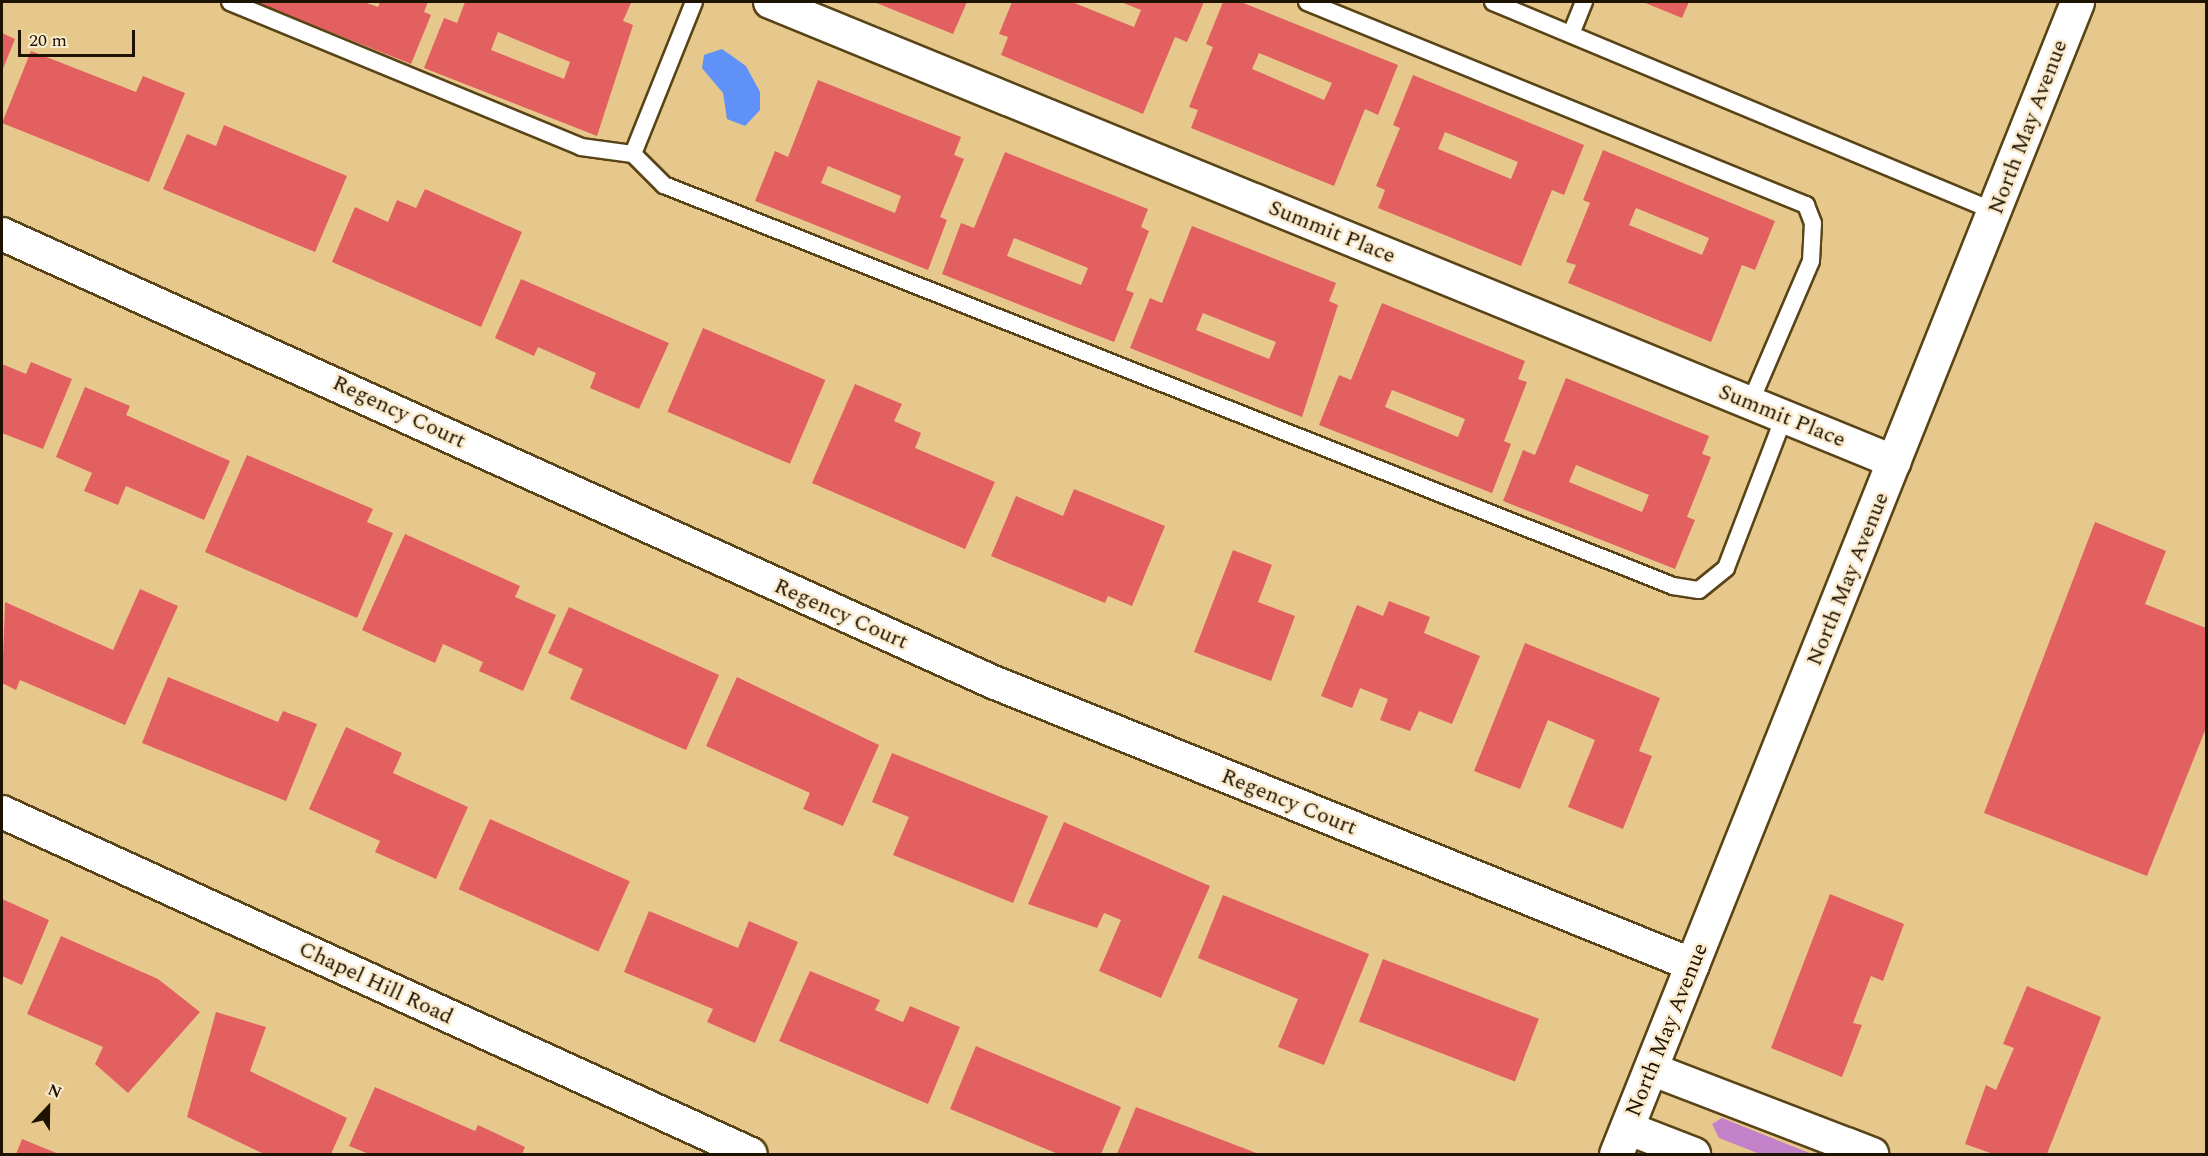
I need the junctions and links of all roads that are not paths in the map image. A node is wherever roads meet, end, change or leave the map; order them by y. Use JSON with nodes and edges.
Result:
{"nodes":[{"id":1,"x":230,"y":2,"type":"edge"},
{"id":2,"x":694,"y":2,"type":"edge"},
{"id":3,"x":770,"y":2,"type":"edge"},
{"id":4,"x":1306,"y":2,"type":"edge"},
{"id":5,"x":1584,"y":2,"type":"edge"},
{"id":6,"x":2077,"y":2,"type":"edge"},
{"id":7,"x":1503,"y":3,"type":"edge"},
{"id":8,"x":1571,"y":34,"type":"junction"},
{"id":9,"x":633,"y":154,"type":"junction"},
{"id":10,"x":1996,"y":212,"type":"junction"},
{"id":11,"x":2,"y":234,"type":"edge"},
{"id":12,"x":1750,"y":403,"type":"junction"},
{"id":13,"x":1785,"y":417,"type":"junction"},
{"id":14,"x":1895,"y":462,"type":"junction"},
{"id":15,"x":2,"y":812,"type":"edge"},
{"id":16,"x":1693,"y":965,"type":"junction"},
{"id":17,"x":1651,"y":1069,"type":"junction"},
{"id":18,"x":1622,"y":1141,"type":"edge"},
{"id":19,"x":751,"y":1155,"type":"edge"},
{"id":20,"x":1694,"y":1155,"type":"edge"},
{"id":21,"x":1872,"y":1155,"type":"edge"}],
"edges":[{"from":1,"to":9,"type":"lane"},
{"from":2,"to":9,"type":"lane"},
{"from":3,"to":12,"type":"street","name":"Summit Place"},
{"from":4,"to":12,"type":"lane"},
{"from":5,"to":8,"type":"lane"},
{"from":6,"to":10,"type":"main road","name":"North May Avenue"},
{"from":7,"to":8,"type":"lane"},
{"from":8,"to":10,"type":"lane"},
{"from":9,"to":13,"type":"lane"},
{"from":10,"to":14,"type":"main road","name":"North May Avenue"},
{"from":11,"to":16,"type":"street","name":"Regency Court"},
{"from":12,"to":13,"type":"street","name":"Summit Place"},
{"from":13,"to":14,"type":"street","name":"Summit Place"},
{"from":14,"to":16,"type":"main road","name":"North May Avenue"},
{"from":15,"to":19,"type":"street","name":"Chapel Hill Road"},
{"from":16,"to":17,"type":"main road","name":"North May Avenue"},
{"from":17,"to":18,"type":"main road","name":"North May Avenue"},
{"from":17,"to":21,"type":"street"},
{"from":18,"to":20,"type":"street"}]}
